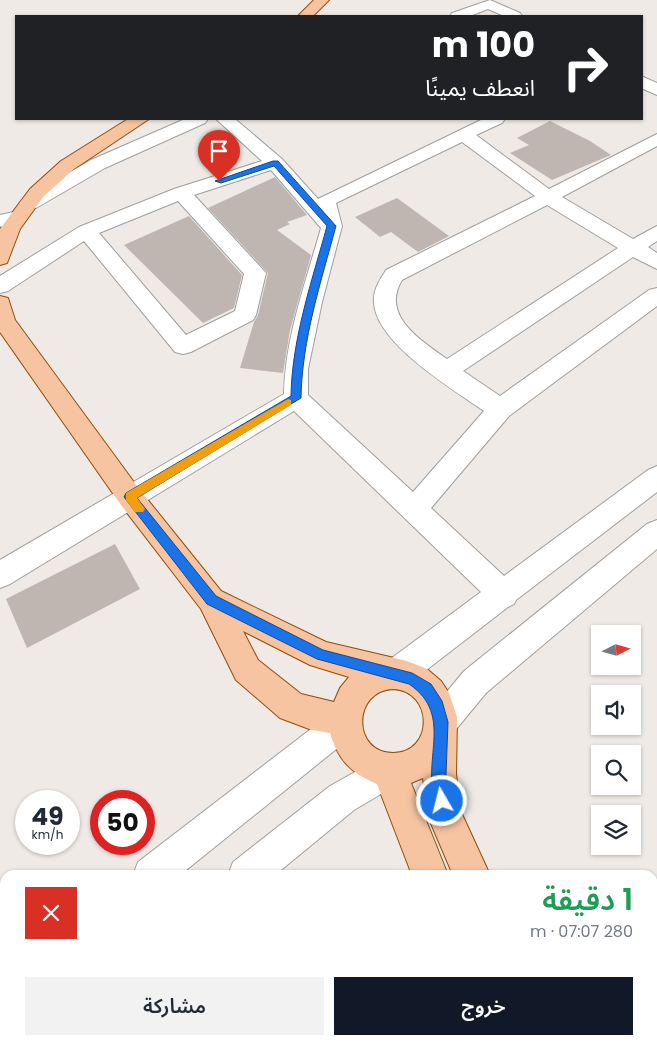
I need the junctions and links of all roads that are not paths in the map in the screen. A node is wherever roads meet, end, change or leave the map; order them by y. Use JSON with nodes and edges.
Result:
{"nodes":[{"id":1,"x":322,"y":0,"type":"edge"},
{"id":2,"x":306,"y":15,"type":"edge"},
{"id":3,"x":460,"y":15,"type":"edge"},
{"id":4,"x":513,"y":15,"type":"edge"},
{"id":5,"x":643,"y":82,"type":"edge"},
{"id":6,"x":657,"y":90,"type":"edge"},
{"id":7,"x":138,"y":120,"type":"edge"},
{"id":8,"x":197,"y":120,"type":"edge"},
{"id":9,"x":226,"y":120,"type":"edge"},
{"id":10,"x":494,"y":120,"type":"edge"},
{"id":11,"x":463,"y":134,"type":"junction"},
{"id":12,"x":652,"y":146,"type":"edge"},
{"id":13,"x":275,"y":163,"type":"junction"},
{"id":14,"x":181,"y":193,"type":"junction"},
{"id":15,"x":548,"y":197,"type":"junction"},
{"id":16,"x":16,"y":214,"type":"edge"},
{"id":17,"x":332,"y":226,"type":"junction"},
{"id":18,"x":86,"y":231,"type":"junction"},
{"id":19,"x":657,"y":232,"type":"edge"},
{"id":20,"x":630,"y":248,"type":"junction"},
{"id":21,"x":0,"y":258,"type":"edge"},
{"id":22,"x":657,"y":262,"type":"edge"},
{"id":23,"x":0,"y":286,"type":"edge"},
{"id":24,"x":657,"y":295,"type":"edge"},
{"id":25,"x":0,"y":303,"type":"edge"},
{"id":26,"x":446,"y":371,"type":"junction"},
{"id":27,"x":296,"y":398,"type":"junction"},
{"id":28,"x":500,"y":409,"type":"junction"},
{"id":29,"x":657,"y":477,"type":"edge"},
{"id":30,"x":130,"y":497,"type":"junction"},
{"id":31,"x":414,"y":510,"type":"junction"},
{"id":32,"x":657,"y":532,"type":"edge"},
{"id":33,"x":0,"y":575,"type":"edge"},
{"id":34,"x":504,"y":595,"type":"junction"},
{"id":35,"x":211,"y":600,"type":"junction"},
{"id":36,"x":396,"y":674,"type":"junction"},
{"id":37,"x":345,"y":721,"type":"junction"},
{"id":38,"x":440,"y":731,"type":"junction"},
{"id":39,"x":389,"y":770,"type":"junction"},
{"id":40,"x":157,"y":870,"type":"edge"},
{"id":41,"x":252,"y":870,"type":"edge"},
{"id":42,"x":428,"y":870,"type":"edge"},
{"id":43,"x":470,"y":870,"type":"edge"}],
"edges":[{"from":1,"to":2,"type":"main road"},
{"from":3,"to":4,"type":"street"},
{"from":5,"to":6,"type":"street"},
{"from":7,"to":16,"type":"main road"},
{"from":8,"to":16,"type":"street"},
{"from":9,"to":13,"type":"street"},
{"from":10,"to":11,"type":"street"},
{"from":11,"to":15,"type":"street"},
{"from":11,"to":17,"type":"street"},
{"from":12,"to":15,"type":"street"},
{"from":13,"to":14,"type":"street"},
{"from":13,"to":17,"type":"street"},
{"from":14,"to":18,"type":"street"},
{"from":14,"to":18,"type":"street"},
{"from":15,"to":20,"type":"street"},
{"from":15,"to":26,"type":"street"},
{"from":16,"to":21,"type":"main road"},
{"from":17,"to":27,"type":"street"},
{"from":18,"to":23,"type":"street"},
{"from":19,"to":20,"type":"street"},
{"from":20,"to":22,"type":"street"},
{"from":20,"to":26,"type":"street"},
{"from":24,"to":28,"type":"street"},
{"from":25,"to":30,"type":"main road"},
{"from":26,"to":28,"type":"street"},
{"from":27,"to":30,"type":"street"},
{"from":27,"to":31,"type":"street"},
{"from":28,"to":31,"type":"street"},
{"from":29,"to":34,"type":"street"},
{"from":30,"to":33,"type":"street"},
{"from":30,"to":35,"type":"main road"},
{"from":31,"to":34,"type":"street"},
{"from":32,"to":38,"type":"street"},
{"from":34,"to":36,"type":"street"},
{"from":35,"to":36,"type":"main road"},
{"from":35,"to":37,"type":"main road"},
{"from":36,"to":37,"type":"main road"},
{"from":36,"to":38,"type":"main road"},
{"from":37,"to":39,"type":"main road"},
{"from":37,"to":40,"type":"street"},
{"from":38,"to":39,"type":"main road"},
{"from":38,"to":43,"type":"main road"},
{"from":39,"to":41,"type":"street"},
{"from":39,"to":42,"type":"main road"}]}
